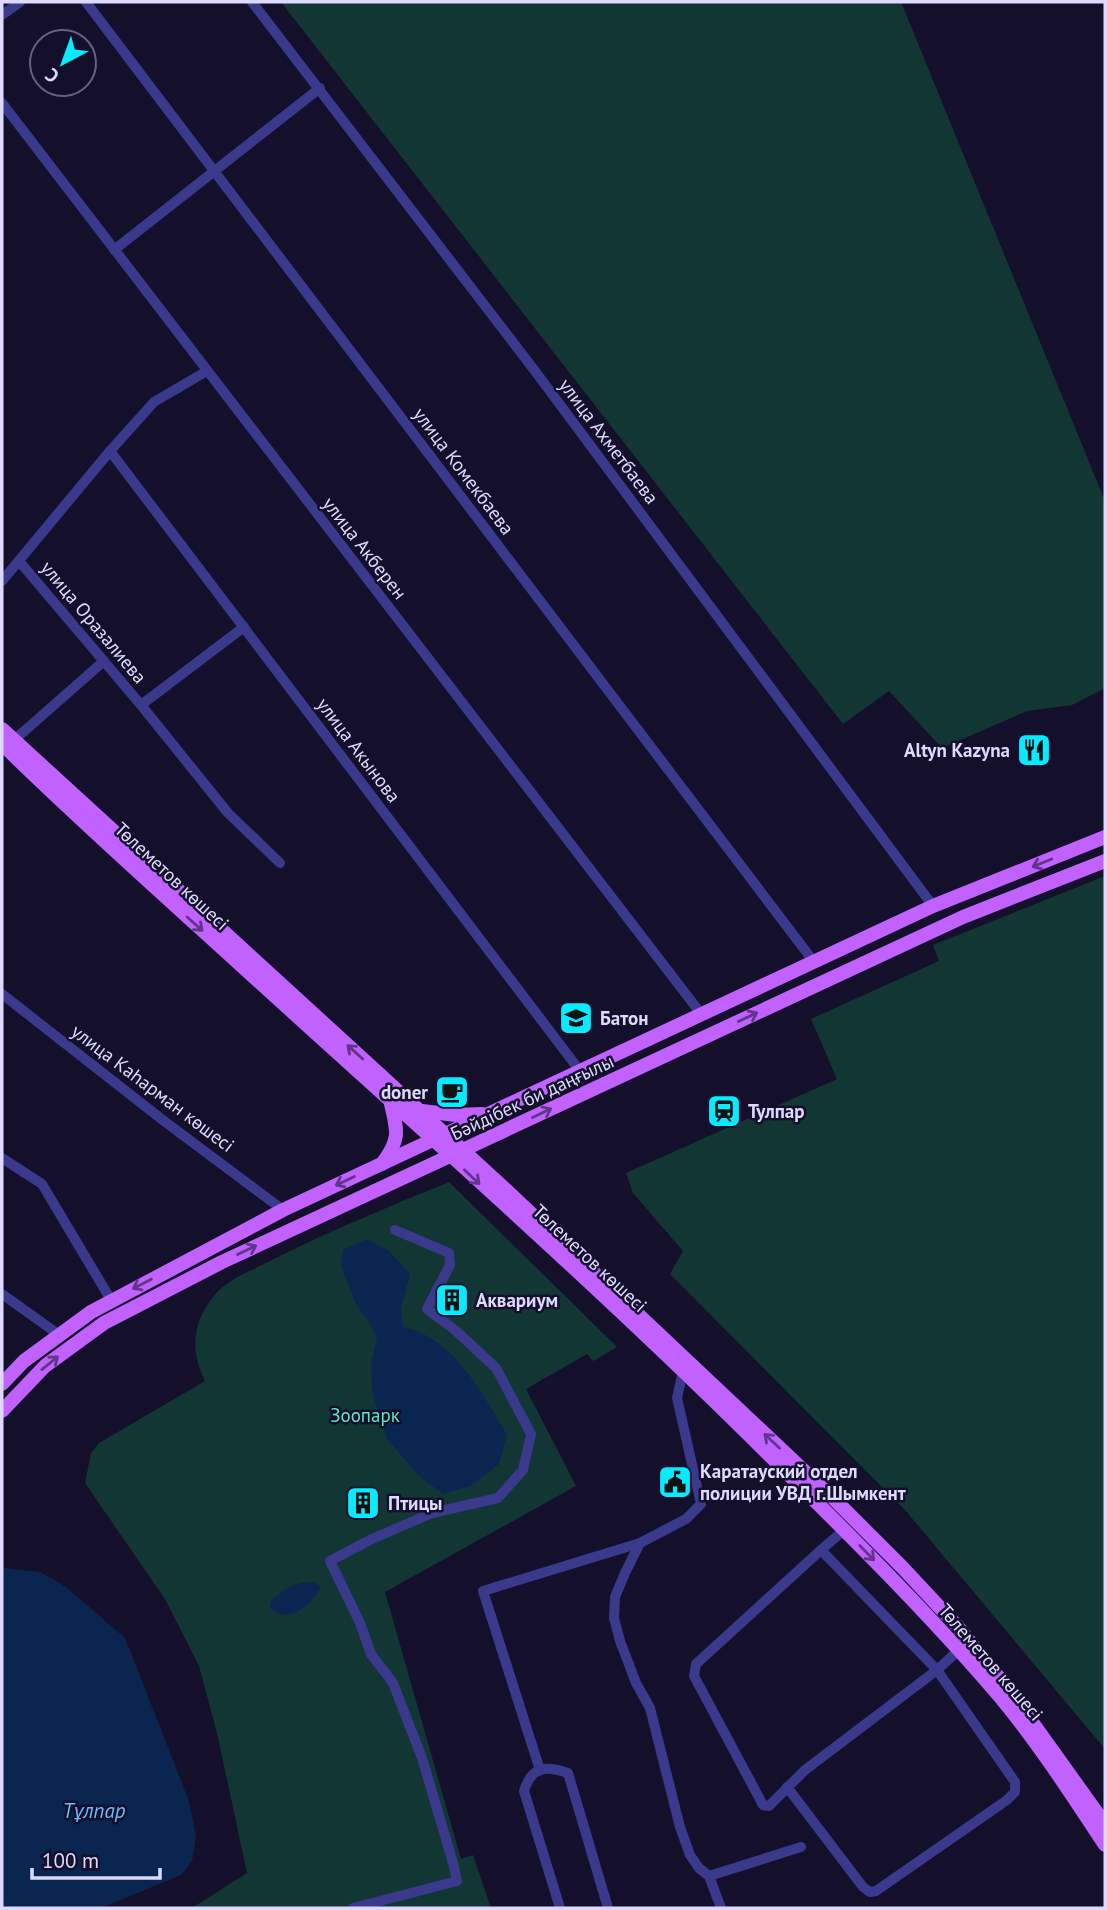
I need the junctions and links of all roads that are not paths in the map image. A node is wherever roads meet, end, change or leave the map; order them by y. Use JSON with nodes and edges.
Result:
{"nodes":[{"id":1,"x":20,"y":2,"type":"edge"},
{"id":2,"x":86,"y":2,"type":"edge"},
{"id":3,"x":252,"y":2,"type":"edge"},
{"id":4,"x":2,"y":15,"type":"edge"},
{"id":5,"x":320,"y":88,"type":"junction"},
{"id":6,"x":2,"y":103,"type":"edge"},
{"id":7,"x":214,"y":170,"type":"junction"},
{"id":8,"x":114,"y":250,"type":"junction"},
{"id":9,"x":207,"y":371,"type":"junction"},
{"id":10,"x":110,"y":451,"type":"junction"},
{"id":11,"x":19,"y":562,"type":"junction"},
{"id":12,"x":2,"y":581,"type":"edge"},
{"id":13,"x":244,"y":627,"type":"junction"},
{"id":14,"x":104,"y":661,"type":"junction"},
{"id":15,"x":141,"y":705,"type":"junction"},
{"id":16,"x":2,"y":729,"type":"edge"},
{"id":17,"x":8,"y":743,"type":"edge"},
{"id":18,"x":1105,"y":837,"type":"edge"},
{"id":19,"x":1105,"y":860,"type":"edge"},
{"id":20,"x":280,"y":863,"type":"dead end"},
{"id":21,"x":933,"y":906,"type":"junction"},
{"id":22,"x":814,"y":962,"type":"junction"},
{"id":23,"x":2,"y":994,"type":"edge"},
{"id":24,"x":702,"y":1015,"type":"junction"},
{"id":25,"x":648,"y":1039,"type":"junction"},
{"id":26,"x":659,"y":1059,"type":"junction"},
{"id":27,"x":580,"y":1071,"type":"junction"},
{"id":28,"x":391,"y":1104,"type":"junction"},
{"id":29,"x":420,"y":1111,"type":"junction"},
{"id":30,"x":490,"y":1114,"type":"junction"},
{"id":31,"x":440,"y":1138,"type":"junction"},
{"id":32,"x":457,"y":1154,"type":"junction"},
{"id":33,"x":2,"y":1157,"type":"edge"},
{"id":34,"x":382,"y":1164,"type":"junction"},
{"id":35,"x":283,"y":1210,"type":"junction"},
{"id":36,"x":395,"y":1230,"type":"dead end"},
{"id":37,"x":2,"y":1294,"type":"edge"},
{"id":38,"x":111,"y":1300,"type":"junction"},
{"id":39,"x":58,"y":1334,"type":"junction"},
{"id":40,"x":683,"y":1370,"type":"junction"},
{"id":41,"x":3,"y":1382,"type":"edge"},
{"id":42,"x":2,"y":1411,"type":"edge"},
{"id":43,"x":844,"y":1530,"type":"junction"},
{"id":44,"x":640,"y":1543,"type":"junction"},
{"id":45,"x":821,"y":1550,"type":"junction"},
{"id":46,"x":959,"y":1650,"type":"junction"},
{"id":47,"x":937,"y":1670,"type":"junction"},
{"id":48,"x":540,"y":1770,"type":"junction"},
{"id":49,"x":787,"y":1787,"type":"junction"},
{"id":50,"x":1105,"y":1824,"type":"edge"},
{"id":51,"x":1105,"y":1845,"type":"edge"},
{"id":52,"x":801,"y":1847,"type":"dead end"},
{"id":53,"x":709,"y":1876,"type":"junction"},
{"id":54,"x":353,"y":1908,"type":"edge"},
{"id":55,"x":560,"y":1908,"type":"edge"},
{"id":56,"x":608,"y":1908,"type":"edge"},
{"id":57,"x":721,"y":1908,"type":"edge"}],
"edges":[{"from":1,"to":4,"type":"street"},
{"from":2,"to":7,"type":"street","name":"улица Комекбаева"},
{"from":3,"to":5,"type":"street","name":"улица Ахметбаева"},
{"from":5,"to":7,"type":"street"},
{"from":5,"to":21,"type":"street","name":"улица Ахметбаева"},
{"from":6,"to":8,"type":"street","name":"улица Акберен"},
{"from":7,"to":8,"type":"street"},
{"from":7,"to":22,"type":"street","name":"улица Комекбаева"},
{"from":8,"to":9,"type":"street","name":"улица Акберен"},
{"from":9,"to":10,"type":"street"},
{"from":9,"to":24,"type":"street","name":"улица Акберен"},
{"from":10,"to":11,"type":"street"},
{"from":10,"to":13,"type":"street","name":"улица Акынова"},
{"from":11,"to":12,"type":"street"},
{"from":11,"to":14,"type":"street","name":"улица Оразалиева"},
{"from":13,"to":15,"type":"street","name":"улица Оразалиева"},
{"from":13,"to":27,"type":"street","name":"улица Акынова"},
{"from":14,"to":15,"type":"street","name":"улица Оразалиева"},
{"from":14,"to":17,"type":"street"},
{"from":15,"to":20,"type":"street","name":"улица Оразалиева"},
{"from":16,"to":17,"type":"main road","name":"Төлеметов көшесі"},
{"from":17,"to":28,"type":"main road","name":"Төлеметов көшесі","one_way":true},
{"from":29,"to":17,"type":"main road","name":"Төлеметов көшесі","one_way":true},
{"from":18,"to":21,"type":"main road","name":"Бәйдібек би даңғылы","one_way":true},
{"from":26,"to":19,"type":"main road","name":"Бәйдібек би даңғылы","one_way":true},
{"from":21,"to":22,"type":"main road","name":"Бәйдібек би даңғылы"},
{"from":22,"to":24,"type":"main road","name":"Бәйдібек би даңғылы"},
{"from":23,"to":35,"type":"street","name":"улица Каһарман көшесі"},
{"from":24,"to":25,"type":"main road","name":"Бәйдібек би даңғылы"},
{"from":25,"to":26,"type":"main road"},
{"from":25,"to":27,"type":"main road","name":"Бәйдібек би даңғылы"},
{"from":32,"to":26,"type":"main road","name":"Бәйдібек би даңғылы","one_way":true},
{"from":27,"to":30,"type":"main road","name":"Бәйдібек би даңғылы"},
{"from":28,"to":31,"type":"main road","name":"Төлеметов көшесі"},
{"from":28,"to":34,"type":"main road"},
{"from":29,"to":30,"type":"main road"},
{"from":29,"to":31,"type":"main road","name":"Төлеметов көшесі"},
{"from":30,"to":31,"type":"main road","name":"Бәйдібек би даңғылы"},
{"from":31,"to":32,"type":"main road","name":"Төлеметов көшесі"},
{"from":31,"to":34,"type":"main road","name":"Бәйдібек би даңғылы"},
{"from":32,"to":40,"type":"main road","name":"Төлеметов көшесі","one_way":true},
{"from":42,"to":32,"type":"main road","name":"Бәйдібек би даңғылы","one_way":true},
{"from":50,"to":32,"type":"main road","name":"Төлеметов көшесі","one_way":true},
{"from":33,"to":38,"type":"street"},
{"from":34,"to":35,"type":"main road","name":"Бәйдібек би даңғылы","one_way":true},
{"from":35,"to":38,"type":"main road","name":"Бәйдібек би даңғылы","one_way":true},
{"from":36,"to":54,"type":"street"},
{"from":37,"to":39,"type":"street"},
{"from":38,"to":39,"type":"main road","name":"Бәйдібек би даңғылы"},
{"from":39,"to":41,"type":"main road","name":"Бәйдібек би даңғылы"},
{"from":40,"to":43,"type":"main road","name":"Төлеметов көшесі"},
{"from":40,"to":44,"type":"street"},
{"from":43,"to":45,"type":"street"},
{"from":43,"to":46,"type":"main road","name":"Төлеметов көшесі","one_way":true},
{"from":44,"to":48,"type":"street"},
{"from":44,"to":53,"type":"street"},
{"from":45,"to":47,"type":"street"},
{"from":45,"to":49,"type":"street"},
{"from":46,"to":47,"type":"street"},
{"from":46,"to":51,"type":"main road","name":"Төлеметов көшесі"},
{"from":47,"to":49,"type":"street"},
{"from":47,"to":49,"type":"street"},
{"from":48,"to":55,"type":"street"},
{"from":48,"to":56,"type":"street"},
{"from":52,"to":53,"type":"street"},
{"from":53,"to":57,"type":"street"}]}
